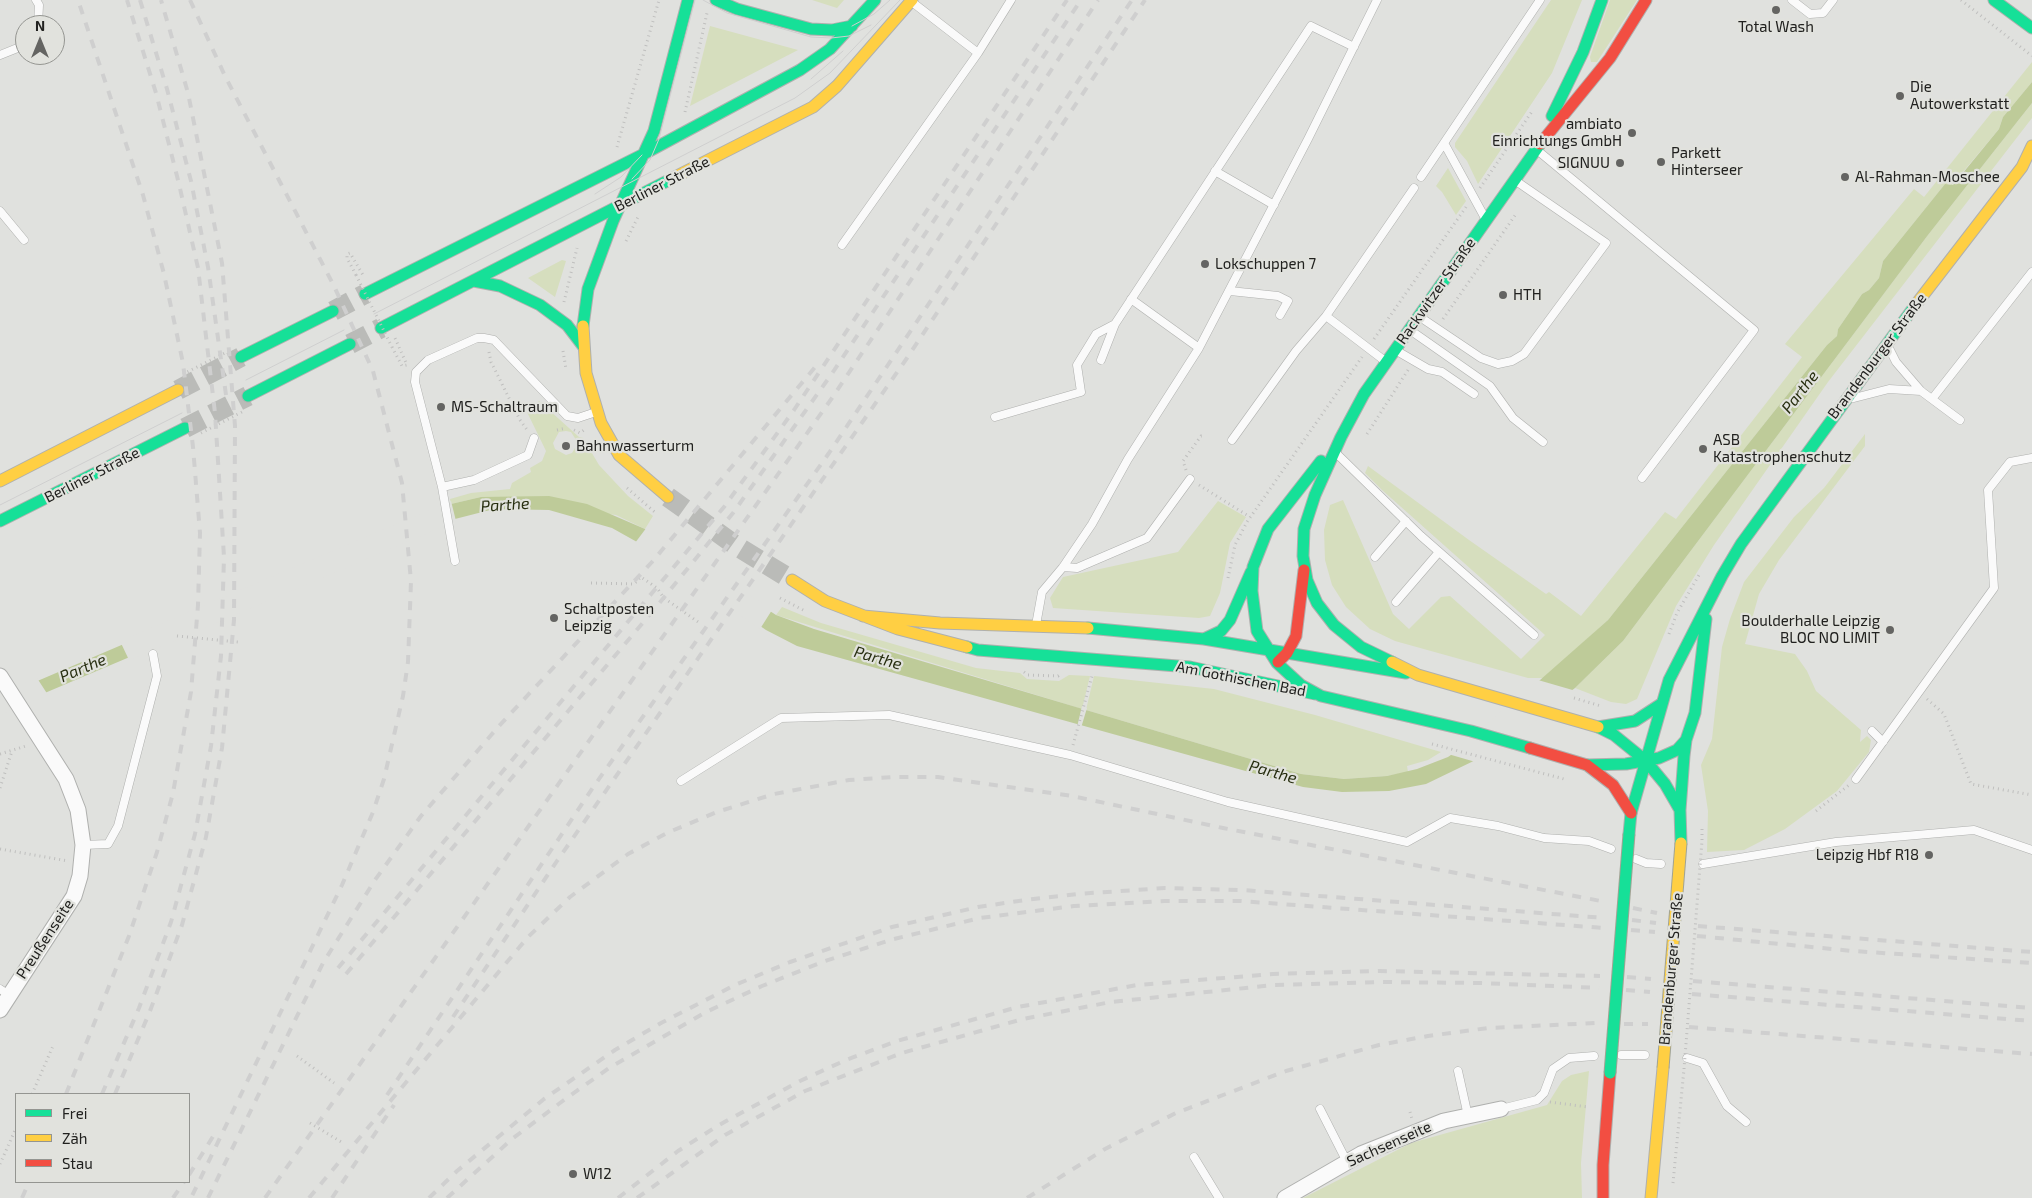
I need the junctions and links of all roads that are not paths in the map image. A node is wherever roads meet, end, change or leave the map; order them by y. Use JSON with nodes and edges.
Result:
{"nodes":[{"id":1,"x":36,"y":0,"type":"edge"},
{"id":2,"x":875,"y":0,"type":"edge"},
{"id":3,"x":1012,"y":0,"type":"edge"},
{"id":4,"x":1377,"y":0,"type":"edge"},
{"id":5,"x":1540,"y":0,"type":"edge"},
{"id":6,"x":1602,"y":0,"type":"edge"},
{"id":7,"x":1646,"y":0,"type":"edge"},
{"id":8,"x":1792,"y":0,"type":"edge"},
{"id":9,"x":1833,"y":0,"type":"edge"},
{"id":10,"x":1995,"y":0,"type":"edge"},
{"id":11,"x":912,"y":1,"type":"edge"},
{"id":12,"x":688,"y":2,"type":"edge"},
{"id":13,"x":712,"y":2,"type":"edge"},
{"id":14,"x":38,"y":15,"type":"edge"},
{"id":15,"x":852,"y":26,"type":"junction"},
{"id":16,"x":2028,"y":26,"type":"edge"},
{"id":17,"x":2032,"y":34,"type":"edge"},
{"id":18,"x":1354,"y":47,"type":"junction"},
{"id":19,"x":15,"y":49,"type":"edge"},
{"id":20,"x":978,"y":53,"type":"junction"},
{"id":21,"x":0,"y":55,"type":"edge"},
{"id":22,"x":1444,"y":143,"type":"junction"},
{"id":23,"x":2032,"y":146,"type":"edge"},
{"id":24,"x":1536,"y":149,"type":"junction"},
{"id":25,"x":642,"y":155,"type":"junction"},
{"id":26,"x":2027,"y":164,"type":"edge"},
{"id":27,"x":1215,"y":171,"type":"junction"},
{"id":28,"x":1421,"y":177,"type":"dead end"},
{"id":29,"x":1514,"y":180,"type":"junction"},
{"id":30,"x":1414,"y":188,"type":"dead end"},
{"id":31,"x":1274,"y":205,"type":"junction"},
{"id":32,"x":618,"y":206,"type":"junction"},
{"id":33,"x":0,"y":211,"type":"edge"},
{"id":34,"x":1486,"y":220,"type":"junction"},
{"id":35,"x":24,"y":240,"type":"dead end"},
{"id":36,"x":842,"y":245,"type":"dead end"},
{"id":37,"x":2032,"y":272,"type":"edge"},
{"id":38,"x":474,"y":281,"type":"junction"},
{"id":39,"x":1230,"y":291,"type":"junction"},
{"id":40,"x":365,"y":294,"type":"tunnel mouth"},
{"id":41,"x":1131,"y":299,"type":"junction"},
{"id":42,"x":333,"y":311,"type":"tunnel mouth"},
{"id":43,"x":1280,"y":315,"type":"dead end"},
{"id":44,"x":1326,"y":316,"type":"junction"},
{"id":45,"x":1419,"y":316,"type":"junction"},
{"id":46,"x":1115,"y":324,"type":"junction"},
{"id":47,"x":1409,"y":330,"type":"junction"},
{"id":48,"x":384,"y":333,"type":"tunnel mouth"},
{"id":49,"x":1886,"y":342,"type":"junction"},
{"id":50,"x":350,"y":344,"type":"tunnel mouth"},
{"id":51,"x":583,"y":346,"type":"junction"},
{"id":52,"x":1200,"y":348,"type":"junction"},
{"id":53,"x":1395,"y":350,"type":"junction"},
{"id":54,"x":241,"y":357,"type":"tunnel mouth"},
{"id":55,"x":1102,"y":360,"type":"dead end"},
{"id":56,"x":1386,"y":362,"type":"junction"},
{"id":57,"x":178,"y":390,"type":"tunnel mouth"},
{"id":58,"x":1921,"y":391,"type":"junction"},
{"id":59,"x":1474,"y":394,"type":"dead end"},
{"id":60,"x":248,"y":396,"type":"tunnel mouth"},
{"id":61,"x":1932,"y":399,"type":"junction"},
{"id":62,"x":1843,"y":401,"type":"junction"},
{"id":63,"x":596,"y":412,"type":"junction"},
{"id":64,"x":995,"y":416,"type":"dead end"},
{"id":65,"x":1960,"y":420,"type":"dead end"},
{"id":66,"x":185,"y":428,"type":"tunnel mouth"},
{"id":67,"x":1341,"y":437,"type":"junction"},
{"id":68,"x":534,"y":438,"type":"road end"},
{"id":69,"x":1232,"y":440,"type":"dead end"},
{"id":70,"x":1543,"y":442,"type":"dead end"},
{"id":71,"x":1334,"y":451,"type":"junction"},
{"id":72,"x":2032,"y":458,"type":"edge"},
{"id":73,"x":1642,"y":478,"type":"dead end"},
{"id":74,"x":1190,"y":479,"type":"road end"},
{"id":75,"x":0,"y":481,"type":"edge"},
{"id":76,"x":442,"y":487,"type":"junction"},
{"id":77,"x":668,"y":497,"type":"tunnel mouth"},
{"id":78,"x":0,"y":521,"type":"edge"},
{"id":79,"x":1406,"y":521,"type":"junction"},
{"id":80,"x":1439,"y":552,"type":"junction"},
{"id":81,"x":1375,"y":557,"type":"dead end"},
{"id":82,"x":455,"y":561,"type":"dead end"},
{"id":83,"x":1063,"y":567,"type":"junction"},
{"id":84,"x":1253,"y":567,"type":"junction"},
{"id":85,"x":1304,"y":568,"type":"junction"},
{"id":86,"x":792,"y":580,"type":"tunnel mouth"},
{"id":87,"x":1710,"y":601,"type":"junction"},
{"id":88,"x":1396,"y":602,"type":"dead end"},
{"id":89,"x":863,"y":616,"type":"junction"},
{"id":90,"x":1036,"y":626,"type":"junction"},
{"id":91,"x":1534,"y":635,"type":"dead end"},
{"id":92,"x":1204,"y":639,"type":"junction"},
{"id":93,"x":1267,"y":649,"type":"junction"},
{"id":94,"x":1287,"y":653,"type":"junction"},
{"id":95,"x":153,"y":654,"type":"dead end"},
{"id":96,"x":1278,"y":663,"type":"junction"},
{"id":97,"x":1418,"y":675,"type":"junction"},
{"id":98,"x":1248,"y":679,"type":"junction"},
{"id":99,"x":3,"y":680,"type":"edge"},
{"id":100,"x":1322,"y":696,"type":"junction"},
{"id":101,"x":1660,"y":704,"type":"junction"},
{"id":102,"x":1598,"y":727,"type":"junction"},
{"id":103,"x":1872,"y":731,"type":"dead end"},
{"id":104,"x":1686,"y":740,"type":"junction"},
{"id":105,"x":1883,"y":742,"type":"junction"},
{"id":106,"x":1646,"y":761,"type":"junction"},
{"id":107,"x":1587,"y":765,"type":"junction"},
{"id":108,"x":1856,"y":779,"type":"road end"},
{"id":109,"x":681,"y":781,"type":"dead end"},
{"id":110,"x":1680,"y":810,"type":"junction"},
{"id":111,"x":1630,"y":813,"type":"junction"},
{"id":112,"x":83,"y":845,"type":"junction"},
{"id":113,"x":1611,"y":849,"type":"dead end"},
{"id":114,"x":2032,"y":850,"type":"edge"},
{"id":115,"x":1636,"y":860,"type":"dead end"},
{"id":116,"x":1660,"y":864,"type":"dead end"},
{"id":117,"x":1703,"y":864,"type":"dead end"},
{"id":118,"x":5,"y":992,"type":"edge"},
{"id":119,"x":0,"y":1010,"type":"edge"},
{"id":120,"x":1621,"y":1054,"type":"dead end"},
{"id":121,"x":1645,"y":1055,"type":"dead end"},
{"id":122,"x":1594,"y":1056,"type":"dead end"},
{"id":123,"x":1687,"y":1058,"type":"dead end"},
{"id":124,"x":1458,"y":1071,"type":"dead end"},
{"id":125,"x":1320,"y":1109,"type":"dead end"},
{"id":126,"x":1501,"y":1109,"type":"joint"},
{"id":127,"x":1468,"y":1116,"type":"junction"},
{"id":128,"x":1746,"y":1122,"type":"dead end"},
{"id":129,"x":1194,"y":1157,"type":"dead end"},
{"id":130,"x":1347,"y":1162,"type":"junction"},
{"id":131,"x":1219,"y":1198,"type":"edge"},
{"id":132,"x":1285,"y":1198,"type":"edge"},
{"id":133,"x":1603,"y":1198,"type":"edge"},
{"id":134,"x":1652,"y":1198,"type":"edge"}],
"edges":[{"from":1,"to":14,"type":"lane"},
{"from":2,"to":15,"type":"main road"},
{"from":3,"to":20,"type":"lane"},
{"from":4,"to":18,"type":"lane"},
{"from":5,"to":22,"type":"lane"},
{"from":6,"to":24,"type":"main road","name":"Rackwitzer Straße"},
{"from":7,"to":24,"type":"main road","name":"Rackwitzer Straße"},
{"from":8,"to":9,"type":"lane"},
{"from":10,"to":16,"type":"main road"},
{"from":11,"to":20,"type":"lane"},
{"from":11,"to":32,"type":"main road","name":"Berliner Straße"},
{"from":12,"to":25,"type":"main road"},
{"from":13,"to":15,"type":"main road"},
{"from":15,"to":25,"type":"main road"},
{"from":16,"to":17,"type":"main road"},
{"from":18,"to":27,"type":"lane"},
{"from":18,"to":31,"type":"lane"},
{"from":19,"to":21,"type":"lane"},
{"from":20,"to":36,"type":"lane"},
{"from":22,"to":28,"type":"lane"},
{"from":22,"to":34,"type":"lane"},
{"from":23,"to":26,"type":"main road","name":"Brandenburger Straße"},
{"from":24,"to":29,"type":"main road","name":"Rackwitzer Straße"},
{"from":24,"to":73,"type":"lane"},
{"from":25,"to":32,"type":"main road"},
{"from":25,"to":40,"type":"main road"},
{"from":26,"to":49,"type":"main road","name":"Brandenburger Straße"},
{"from":27,"to":31,"type":"lane"},
{"from":27,"to":41,"type":"lane"},
{"from":29,"to":34,"type":"main road","name":"Rackwitzer Straße"},
{"from":29,"to":45,"type":"lane"},
{"from":30,"to":44,"type":"lane"},
{"from":31,"to":39,"type":"lane"},
{"from":32,"to":38,"type":"main road","name":"Berliner Straße"},
{"from":32,"to":51,"type":"main road"},
{"from":33,"to":35,"type":"lane"},
{"from":34,"to":45,"type":"main road","name":"Rackwitzer Straße"},
{"from":37,"to":61,"type":"lane"},
{"from":38,"to":48,"type":"main road","name":"Berliner Straße"},
{"from":38,"to":51,"type":"main road"},
{"from":39,"to":43,"type":"lane"},
{"from":39,"to":52,"type":"lane"},
{"from":41,"to":46,"type":"lane"},
{"from":41,"to":52,"type":"lane"},
{"from":42,"to":54,"type":"main road"},
{"from":44,"to":56,"type":"lane"},
{"from":44,"to":69,"type":"lane"},
{"from":45,"to":47,"type":"main road","name":"Rackwitzer Straße"},
{"from":46,"to":55,"type":"lane"},
{"from":46,"to":64,"type":"lane"},
{"from":47,"to":53,"type":"main road","name":"Rackwitzer Straße"},
{"from":47,"to":70,"type":"lane"},
{"from":49,"to":58,"type":"lane"},
{"from":49,"to":62,"type":"main road","name":"Brandenburger Straße"},
{"from":50,"to":60,"type":"main road"},
{"from":51,"to":63,"type":"main road"},
{"from":52,"to":83,"type":"lane"},
{"from":53,"to":56,"type":"main road","name":"Rackwitzer Straße"},
{"from":53,"to":59,"type":"lane"},
{"from":56,"to":67,"type":"main road","name":"Rackwitzer Straße"},
{"from":57,"to":75,"type":"main road"},
{"from":58,"to":61,"type":"lane"},
{"from":58,"to":62,"type":"lane"},
{"from":61,"to":65,"type":"lane"},
{"from":62,"to":87,"type":"main road","name":"Brandenburger Straße"},
{"from":63,"to":76,"type":"lane"},
{"from":63,"to":77,"type":"main road"},
{"from":66,"to":78,"type":"main road","name":"Berliner Straße"},
{"from":67,"to":71,"type":"main road","name":"Rackwitzer Straße"},
{"from":67,"to":84,"type":"main road","name":"Rackwitzer Straße"},
{"from":68,"to":76,"type":"lane"},
{"from":71,"to":79,"type":"lane"},
{"from":71,"to":85,"type":"main road","name":"Rackwitzer Straße"},
{"from":72,"to":105,"type":"lane"},
{"from":74,"to":83,"type":"lane"},
{"from":76,"to":82,"type":"lane"},
{"from":79,"to":80,"type":"lane"},
{"from":79,"to":81,"type":"lane"},
{"from":80,"to":88,"type":"lane"},
{"from":80,"to":91,"type":"lane"},
{"from":83,"to":90,"type":"lane"},
{"from":84,"to":92,"type":"main road"},
{"from":84,"to":93,"type":"main road","name":"Rackwitzer Straße"},
{"from":85,"to":94,"type":"main road"},
{"from":85,"to":97,"type":"main road","name":"Rackwitzer Straße"},
{"from":86,"to":89,"type":"main road","name":"Am Gothischen Bad"},
{"from":87,"to":101,"type":"main road","name":"Brandenburger Straße"},
{"from":87,"to":104,"type":"main road","name":"Brandenburger Straße"},
{"from":89,"to":90,"type":"main road","name":"Am Gothischen Bad"},
{"from":89,"to":98,"type":"main road","name":"Am Gothischen Bad"},
{"from":90,"to":92,"type":"main road","name":"Am Gothischen Bad"},
{"from":92,"to":93,"type":"main road","name":"Am Gothischen Bad"},
{"from":93,"to":94,"type":"main road","name":"Am Gothischen Bad"},
{"from":93,"to":96,"type":"main road","name":"Am Gothischen Bad"},
{"from":94,"to":96,"type":"main road"},
{"from":94,"to":97,"type":"main road","name":"Am Gothischen Bad"},
{"from":95,"to":112,"type":"lane"},
{"from":96,"to":98,"type":"main road"},
{"from":96,"to":100,"type":"main road"},
{"from":97,"to":102,"type":"main road","name":"Am Gothischen Bad"},
{"from":98,"to":100,"type":"main road","name":"Am Gothischen Bad"},
{"from":99,"to":112,"type":"street","name":"Preußenseite"},
{"from":100,"to":107,"type":"main road","name":"Am Gothischen Bad"},
{"from":101,"to":102,"type":"main road","name":"Am Gothischen Bad"},
{"from":101,"to":106,"type":"main road","name":"Brandenburger Straße"},
{"from":102,"to":106,"type":"main road","name":"Am Gothischen Bad"},
{"from":103,"to":105,"type":"lane"},
{"from":104,"to":106,"type":"main road"},
{"from":104,"to":110,"type":"main road","name":"Brandenburger Straße"},
{"from":105,"to":108,"type":"lane"},
{"from":106,"to":107,"type":"main road","name":"Am Gothischen Bad"},
{"from":106,"to":110,"type":"main road","name":"Am Gothischen Bad"},
{"from":106,"to":111,"type":"main road","name":"Brandenburger Straße"},
{"from":107,"to":111,"type":"main road","name":"Am Gothischen Bad"},
{"from":109,"to":113,"type":"lane"},
{"from":110,"to":134,"type":"main road","name":"Brandenburger Straße","bridge":true},
{"from":111,"to":133,"type":"main road","name":"Brandenburger Straße","bridge":true},
{"from":112,"to":118,"type":"street","name":"Preußenseite"},
{"from":114,"to":117,"type":"lane"},
{"from":115,"to":116,"type":"lane"},
{"from":118,"to":119,"type":"street","name":"Preußenseite"},
{"from":120,"to":121,"type":"lane"},
{"from":122,"to":126,"type":"lane"},
{"from":123,"to":128,"type":"lane"},
{"from":124,"to":127,"type":"lane"},
{"from":125,"to":130,"type":"lane"},
{"from":126,"to":127,"type":"street","name":"Sachsenseite"},
{"from":127,"to":130,"type":"street","name":"Sachsenseite"},
{"from":129,"to":131,"type":"lane"},
{"from":130,"to":132,"type":"street","name":"Sachsenseite"}]}
